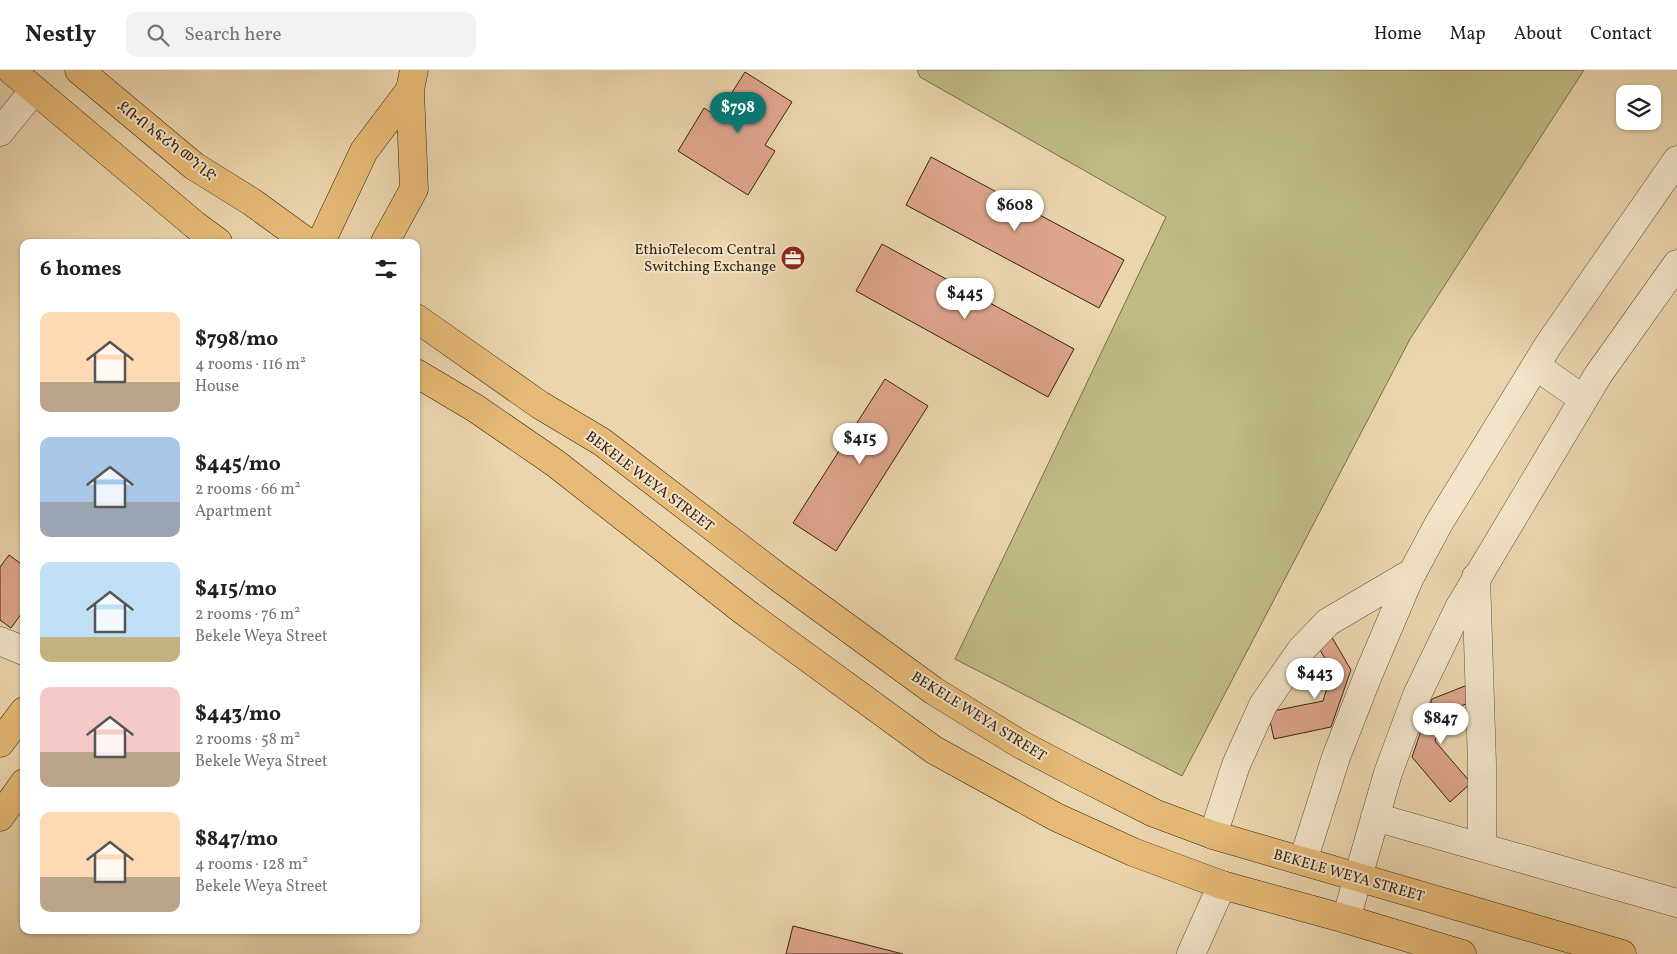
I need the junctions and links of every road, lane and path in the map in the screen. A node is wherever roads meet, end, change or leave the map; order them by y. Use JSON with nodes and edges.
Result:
{"nodes":[{"id":1,"x":11,"y":70,"type":"edge"},
{"id":2,"x":79,"y":70,"type":"edge"},
{"id":3,"x":412,"y":80,"type":"edge"},
{"id":4,"x":34,"y":90,"type":"junction"},
{"id":5,"x":0,"y":132,"type":"edge"},
{"id":6,"x":1677,"y":160,"type":"edge"},
{"id":7,"x":214,"y":239,"type":"edge"},
{"id":8,"x":303,"y":239,"type":"edge"},
{"id":9,"x":322,"y":239,"type":"edge"},
{"id":10,"x":387,"y":239,"type":"edge"},
{"id":11,"x":1677,"y":264,"type":"edge"},
{"id":12,"x":420,"y":321,"type":"edge"},
{"id":13,"x":1536,"y":366,"type":"junction"},
{"id":14,"x":420,"y":375,"type":"edge"},
{"id":15,"x":1584,"y":399,"type":"junction"},
{"id":16,"x":1413,"y":572,"type":"junction"},
{"id":17,"x":1476,"y":577,"type":"junction"},
{"id":18,"x":0,"y":641,"type":"edge"},
{"id":19,"x":20,"y":649,"type":"edge"},
{"id":20,"x":20,"y":716,"type":"edge"},
{"id":21,"x":0,"y":743,"type":"edge"},
{"id":22,"x":20,"y":789,"type":"edge"},
{"id":23,"x":0,"y":817,"type":"edge"},
{"id":24,"x":1375,"y":817,"type":"junction"},
{"id":25,"x":1213,"y":835,"type":"junction"},
{"id":26,"x":1482,"y":847,"type":"junction"},
{"id":27,"x":1303,"y":861,"type":"junction"},
{"id":28,"x":1357,"y":878,"type":"junction"},
{"id":29,"x":1222,"y":885,"type":"junction"},
{"id":30,"x":1677,"y":903,"type":"edge"},
{"id":31,"x":1346,"y":919,"type":"junction"},
{"id":32,"x":1192,"y":954,"type":"edge"},
{"id":33,"x":1462,"y":954,"type":"edge"},
{"id":34,"x":1622,"y":954,"type":"edge"}],
"edges":[{"from":1,"to":4,"type":"main road"},
{"from":2,"to":8,"type":"main road","name":"ደቡብ አፍሪካ መንገድ"},
{"from":3,"to":9,"type":"main road"},
{"from":3,"to":10,"type":"main road"},
{"from":4,"to":5,"type":"street"},
{"from":4,"to":7,"type":"main road"},
{"from":6,"to":13,"type":"street"},
{"from":11,"to":15,"type":"street"},
{"from":12,"to":25,"type":"main road","name":"BEKELE WEYA STREET"},
{"from":13,"to":15,"type":"street"},
{"from":13,"to":16,"type":"street"},
{"from":14,"to":29,"type":"main road"},
{"from":15,"to":17,"type":"street"},
{"from":16,"to":25,"type":"street"},
{"from":16,"to":27,"type":"street"},
{"from":17,"to":24,"type":"street"},
{"from":17,"to":26,"type":"street"},
{"from":18,"to":19,"type":"street"},
{"from":20,"to":21,"type":"main road"},
{"from":22,"to":23,"type":"main road"},
{"from":24,"to":26,"type":"street"},
{"from":24,"to":28,"type":"street"},
{"from":25,"to":27,"type":"main road","name":"BEKELE WEYA STREET"},
{"from":26,"to":30,"type":"street"},
{"from":27,"to":28,"type":"main road","name":"BEKELE WEYA STREET"},
{"from":28,"to":31,"type":"street"},
{"from":28,"to":34,"type":"main road","name":"BEKELE WEYA STREET"},
{"from":29,"to":31,"type":"main road"},
{"from":29,"to":32,"type":"street"},
{"from":31,"to":33,"type":"main road"}]}
